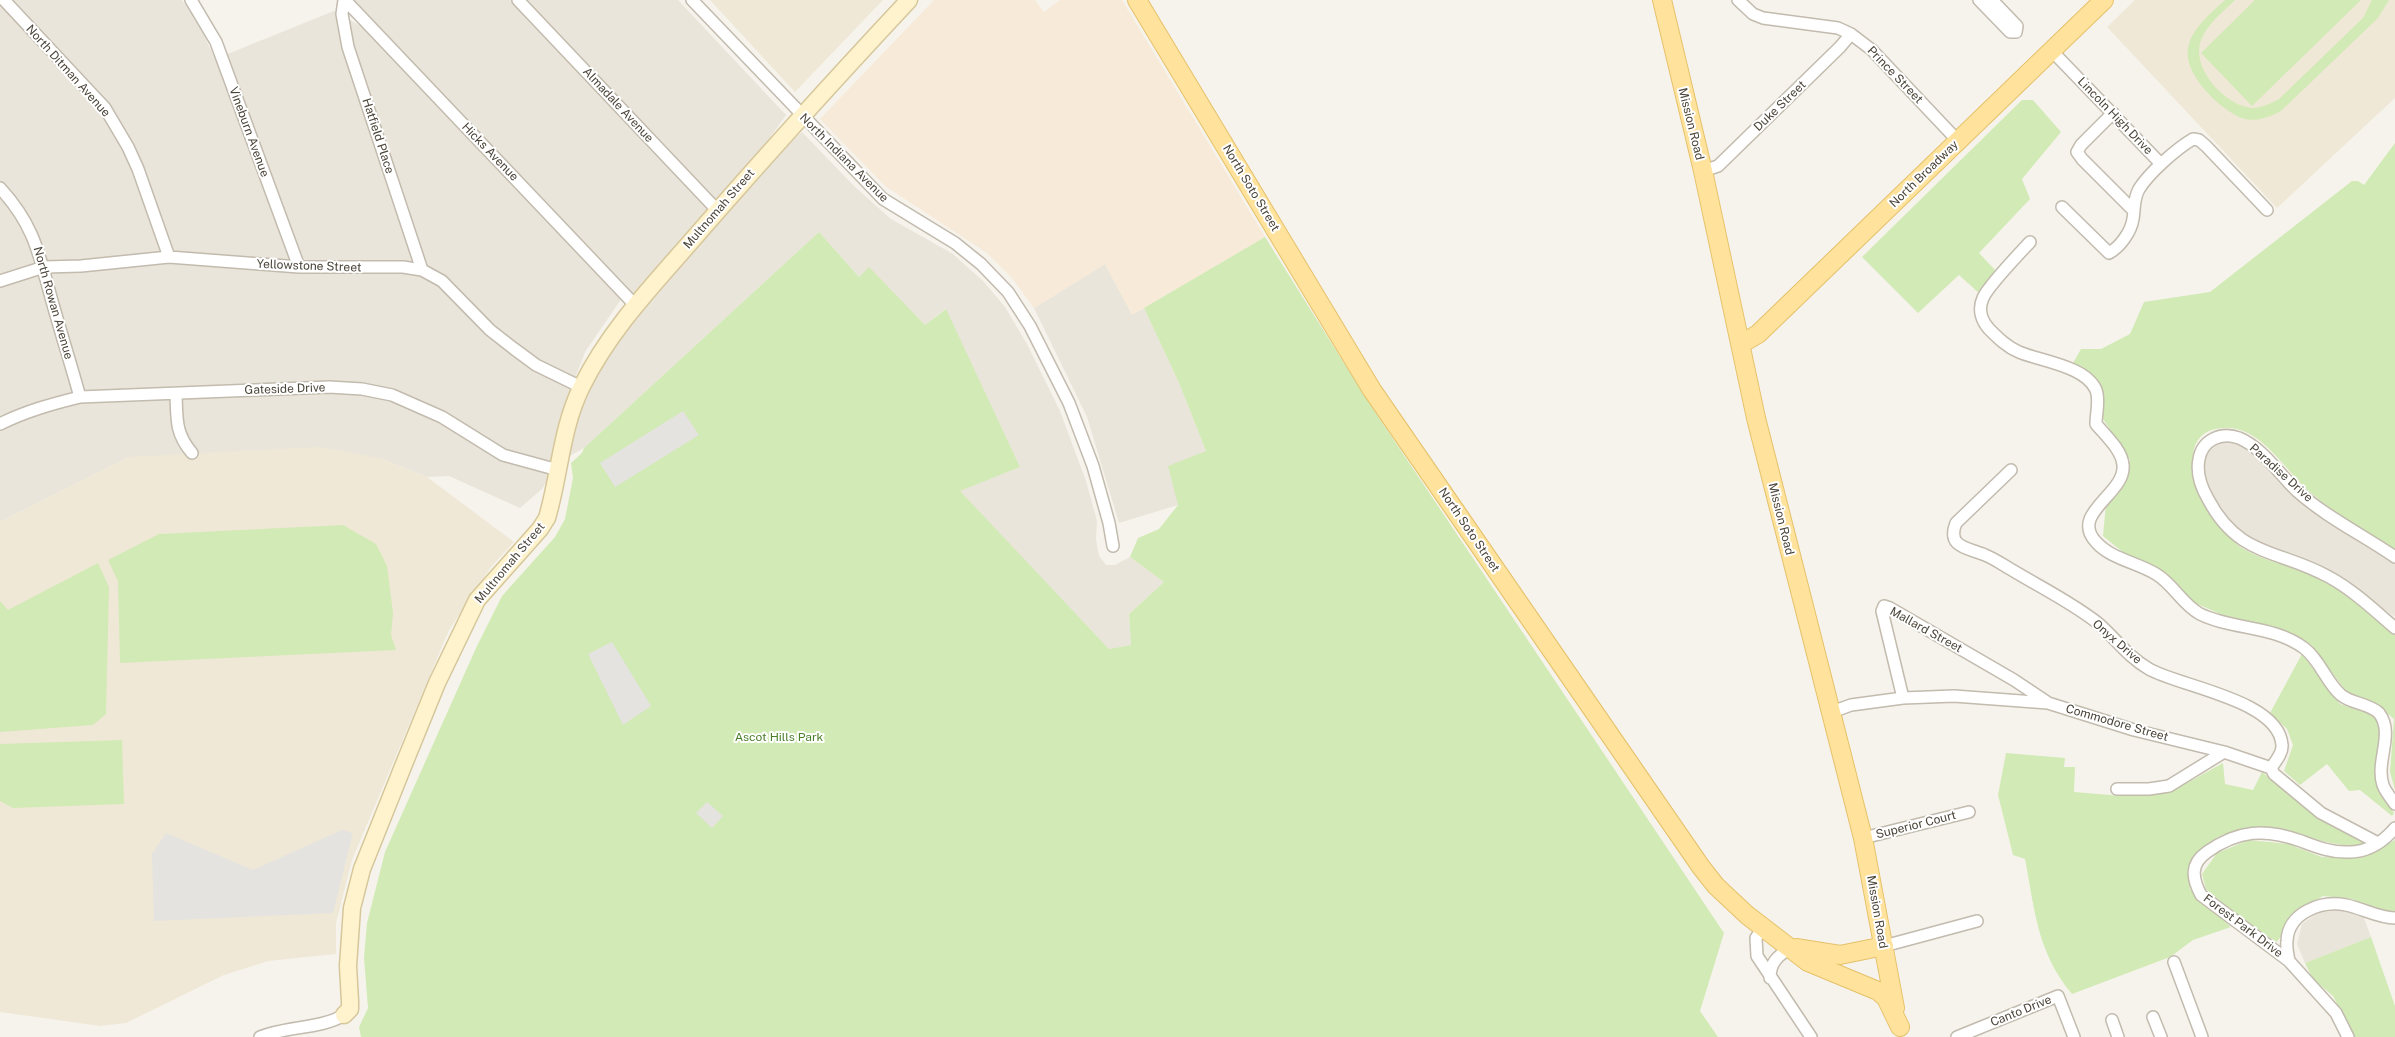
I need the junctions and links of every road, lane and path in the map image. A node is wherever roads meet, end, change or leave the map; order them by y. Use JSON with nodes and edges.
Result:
{"nodes":[{"id":1,"x":4,"y":0,"type":"edge"},
{"id":2,"x":191,"y":0,"type":"edge"},
{"id":3,"x":344,"y":0,"type":"edge"},
{"id":4,"x":518,"y":0,"type":"edge"},
{"id":5,"x":692,"y":0,"type":"edge"},
{"id":6,"x":909,"y":0,"type":"edge"},
{"id":7,"x":1137,"y":0,"type":"edge"},
{"id":8,"x":1662,"y":0,"type":"edge"},
{"id":9,"x":1738,"y":0,"type":"edge"},
{"id":10,"x":1979,"y":0,"type":"edge"},
{"id":11,"x":1992,"y":0,"type":"edge"},
{"id":12,"x":2104,"y":0,"type":"edge"},
{"id":13,"x":1851,"y":34,"type":"junction"},
{"id":14,"x":2052,"y":51,"type":"junction"},
{"id":15,"x":2114,"y":113,"type":"junction"},
{"id":16,"x":801,"y":116,"type":"junction"},
{"id":17,"x":1958,"y":141,"type":"junction"},
{"id":18,"x":2161,"y":164,"type":"junction"},
{"id":19,"x":1703,"y":171,"type":"junction"},
{"id":20,"x":0,"y":188,"type":"edge"},
{"id":21,"x":2062,"y":207,"type":"dead end"},
{"id":22,"x":2133,"y":210,"type":"junction"},
{"id":23,"x":2267,"y":210,"type":"dead end"},
{"id":24,"x":718,"y":211,"type":"junction"},
{"id":25,"x":2030,"y":242,"type":"dead end"},
{"id":26,"x":169,"y":257,"type":"junction"},
{"id":27,"x":44,"y":267,"type":"junction"},
{"id":28,"x":298,"y":268,"type":"junction"},
{"id":29,"x":422,"y":270,"type":"junction"},
{"id":30,"x":0,"y":282,"type":"edge"},
{"id":31,"x":636,"y":305,"type":"junction"},
{"id":32,"x":1741,"y":344,"type":"junction"},
{"id":33,"x":581,"y":387,"type":"junction"},
{"id":34,"x":176,"y":394,"type":"junction"},
{"id":35,"x":80,"y":397,"type":"junction"},
{"id":36,"x":0,"y":424,"type":"edge"},
{"id":37,"x":192,"y":453,"type":"dead end"},
{"id":38,"x":558,"y":470,"type":"junction"},
{"id":39,"x":2011,"y":470,"type":"dead end"},
{"id":40,"x":1113,"y":546,"type":"dead end"},
{"id":41,"x":2395,"y":557,"type":"edge"},
{"id":42,"x":2395,"y":628,"type":"edge"},
{"id":43,"x":1903,"y":698,"type":"junction"},
{"id":44,"x":2048,"y":703,"type":"junction"},
{"id":45,"x":1830,"y":713,"type":"junction"},
{"id":46,"x":2224,"y":752,"type":"junction"},
{"id":47,"x":2271,"y":768,"type":"junction"},
{"id":48,"x":2117,"y":788,"type":"dead end"},
{"id":49,"x":2395,"y":804,"type":"edge"},
{"id":50,"x":1969,"y":812,"type":"dead end"},
{"id":51,"x":2395,"y":828,"type":"edge"},
{"id":52,"x":1863,"y":838,"type":"junction"},
{"id":53,"x":2378,"y":843,"type":"junction"},
{"id":54,"x":2395,"y":918,"type":"edge"},
{"id":55,"x":1977,"y":922,"type":"dead end"},
{"id":56,"x":1763,"y":927,"type":"junction"},
{"id":57,"x":1884,"y":946,"type":"junction"},
{"id":58,"x":1790,"y":948,"type":"junction"},
{"id":59,"x":2289,"y":961,"type":"junction"},
{"id":60,"x":2174,"y":962,"type":"dead end"},
{"id":61,"x":1770,"y":978,"type":"junction"},
{"id":62,"x":344,"y":1016,"type":"joint"},
{"id":63,"x":2154,"y":1017,"type":"dead end"},
{"id":64,"x":2112,"y":1020,"type":"dead end"},
{"id":65,"x":1901,"y":1032,"type":"edge"},
{"id":66,"x":260,"y":1037,"type":"edge"},
{"id":67,"x":1811,"y":1037,"type":"edge"},
{"id":68,"x":1957,"y":1037,"type":"edge"},
{"id":69,"x":2074,"y":1037,"type":"edge"},
{"id":70,"x":2118,"y":1037,"type":"edge"},
{"id":71,"x":2160,"y":1037,"type":"edge"},
{"id":72,"x":2202,"y":1037,"type":"edge"},
{"id":73,"x":2348,"y":1037,"type":"edge"}],
"edges":[{"from":1,"to":26,"type":"street","name":"North Ditman Avenue"},
{"from":2,"to":28,"type":"street","name":"Vineburn Avenue"},
{"from":3,"to":29,"type":"street","name":"Hatfield Place"},
{"from":3,"to":31,"type":"street","name":"Hicks Avenue"},
{"from":4,"to":24,"type":"street","name":"Almadale Avenue"},
{"from":5,"to":16,"type":"street","name":"North Indiana Avenue"},
{"from":6,"to":16,"type":"street","name":"Multnomah Street"},
{"from":7,"to":56,"type":"main road","name":"North Soto Street"},
{"from":8,"to":19,"type":"main road","name":"Mission Road"},
{"from":9,"to":13,"type":"street","name":"Prince Street"},
{"from":10,"to":11,"type":"street"},
{"from":12,"to":14,"type":"main road","name":"North Broadway"},
{"from":13,"to":17,"type":"street","name":"Prince Street"},
{"from":13,"to":19,"type":"street","name":"Duke Street"},
{"from":14,"to":15,"type":"street","name":"Lincoln High Drive"},
{"from":14,"to":17,"type":"main road","name":"North Broadway"},
{"from":15,"to":18,"type":"street","name":"Lincoln High Drive"},
{"from":15,"to":22,"type":"street"},
{"from":16,"to":24,"type":"street","name":"Multnomah Street"},
{"from":16,"to":40,"type":"street","name":"North Indiana Avenue"},
{"from":17,"to":32,"type":"main road","name":"North Broadway"},
{"from":18,"to":22,"type":"street"},
{"from":18,"to":23,"type":"street","name":"Lincoln High Drive"},
{"from":19,"to":32,"type":"main road","name":"Mission Road"},
{"from":20,"to":27,"type":"street","name":"North Rowan Avenue"},
{"from":21,"to":22,"type":"street"},
{"from":24,"to":31,"type":"street","name":"Multnomah Street"},
{"from":25,"to":49,"type":"street"},
{"from":26,"to":27,"type":"street","name":"Yellowstone Street"},
{"from":26,"to":28,"type":"street","name":"Yellowstone Street"},
{"from":27,"to":30,"type":"street","name":"Yellowstone Street"},
{"from":27,"to":35,"type":"street","name":"North Rowan Avenue"},
{"from":28,"to":29,"type":"street","name":"Yellowstone Street"},
{"from":29,"to":33,"type":"street","name":"Yellowstone Street"},
{"from":31,"to":33,"type":"street","name":"Multnomah Street"},
{"from":32,"to":45,"type":"main road","name":"Mission Road"},
{"from":33,"to":38,"type":"street","name":"Multnomah Street"},
{"from":34,"to":35,"type":"street","name":"Gateside Drive"},
{"from":34,"to":37,"type":"street"},
{"from":34,"to":38,"type":"street","name":"Gateside Drive"},
{"from":35,"to":36,"type":"street","name":"Gateside Drive"},
{"from":38,"to":62,"type":"street","name":"Multnomah Street"},
{"from":39,"to":47,"type":"street","name":"Onyx Drive"},
{"from":41,"to":42,"type":"street","name":"Paradise Drive"},
{"from":43,"to":44,"type":"street","name":"Commodore Street"},
{"from":43,"to":44,"type":"street","name":"Mallard Street"},
{"from":43,"to":45,"type":"street","name":"Commodore Street"},
{"from":44,"to":46,"type":"street","name":"Commodore Street"},
{"from":45,"to":52,"type":"main road","name":"Mission Road"},
{"from":46,"to":47,"type":"street","name":"Commodore Street"},
{"from":46,"to":48,"type":"street"},
{"from":47,"to":53,"type":"street","name":"Commodore Street"},
{"from":50,"to":52,"type":"street","name":"Superior Court"},
{"from":51,"to":53,"type":"street","name":"Forest Park Drive"},
{"from":52,"to":57,"type":"main road","name":"Mission Road"},
{"from":53,"to":59,"type":"street","name":"Forest Park Drive"},
{"from":54,"to":59,"type":"street"},
{"from":55,"to":57,"type":"street"},
{"from":56,"to":58,"type":"main road","name":"North Soto Street"},
{"from":56,"to":61,"type":"street"},
{"from":57,"to":58,"type":"main road","name":"North Soto Street"},
{"from":57,"to":65,"type":"main road","name":"Mission Road"},
{"from":58,"to":61,"type":"street"},
{"from":58,"to":65,"type":"main road"},
{"from":59,"to":73,"type":"street","name":"Forest Park Drive"},
{"from":60,"to":72,"type":"street"},
{"from":61,"to":67,"type":"street"},
{"from":62,"to":66,"type":"street"},
{"from":63,"to":71,"type":"street"},
{"from":64,"to":70,"type":"street"},
{"from":68,"to":69,"type":"street","name":"Canto Drive"}]}
